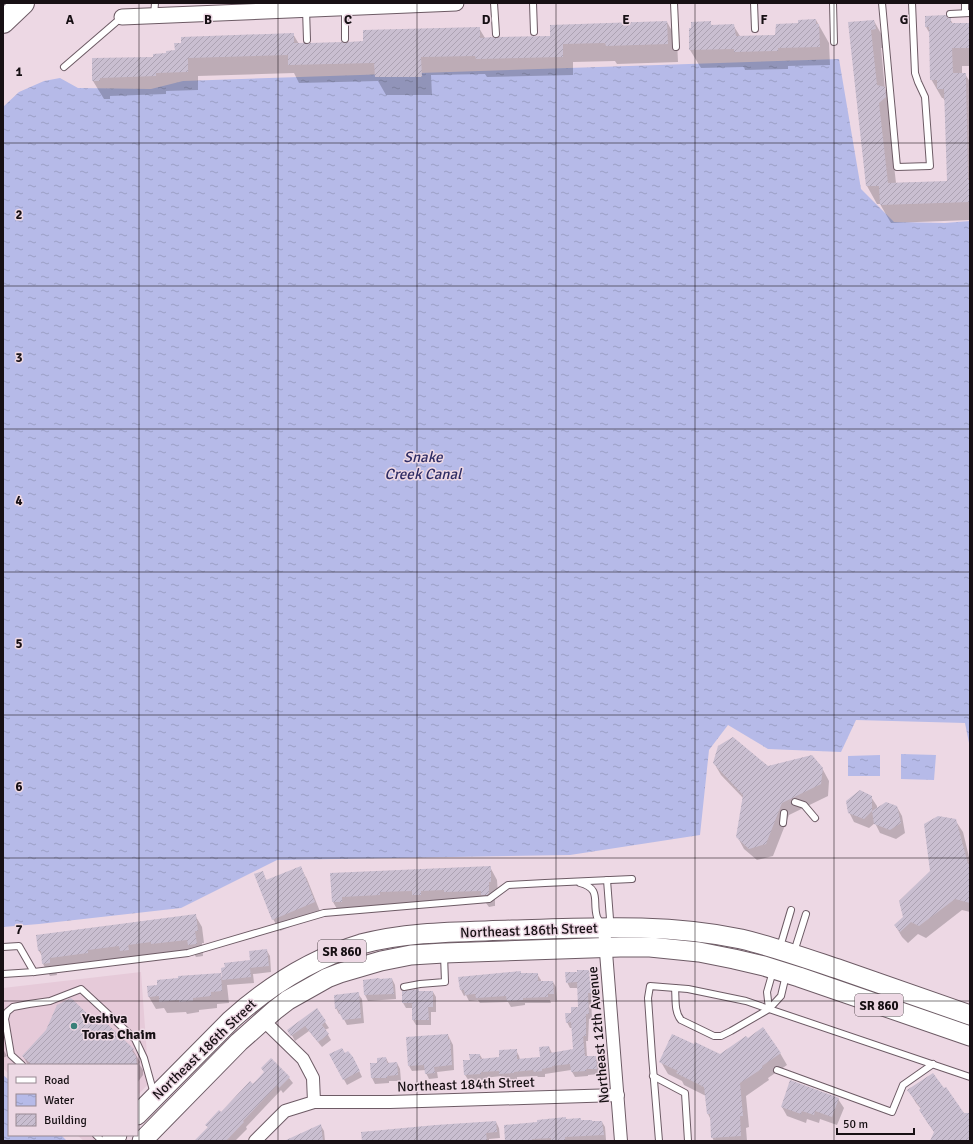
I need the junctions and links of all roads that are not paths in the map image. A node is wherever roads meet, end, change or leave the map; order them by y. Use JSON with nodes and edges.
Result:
{"nodes":[{"id":1,"x":23,"y":3,"type":"edge"},
{"id":2,"x":456,"y":3,"type":"edge"},
{"id":3,"x":494,"y":3,"type":"edge"},
{"id":4,"x":533,"y":3,"type":"edge"},
{"id":5,"x":674,"y":3,"type":"edge"},
{"id":6,"x":754,"y":3,"type":"edge"},
{"id":7,"x":833,"y":3,"type":"edge"},
{"id":8,"x":882,"y":3,"type":"edge"},
{"id":9,"x":912,"y":3,"type":"edge"},
{"id":10,"x":965,"y":3,"type":"edge"},
{"id":11,"x":345,"y":8,"type":"junction"},
{"id":12,"x":154,"y":9,"type":"edge"},
{"id":13,"x":306,"y":9,"type":"junction"},
{"id":14,"x":968,"y":13,"type":"edge"},
{"id":15,"x":950,"y":14,"type":"dead end"},
{"id":16,"x":122,"y":16,"type":"joint"},
{"id":17,"x":3,"y":22,"type":"edge"},
{"id":18,"x":755,"y":29,"type":"dead end"},
{"id":19,"x":534,"y":32,"type":"dead end"},
{"id":20,"x":496,"y":34,"type":"dead end"},
{"id":21,"x":345,"y":39,"type":"dead end"},
{"id":22,"x":306,"y":40,"type":"dead end"},
{"id":23,"x":834,"y":42,"type":"dead end"},
{"id":24,"x":676,"y":47,"type":"dead end"},
{"id":25,"x":64,"y":67,"type":"dead end"},
{"id":26,"x":795,"y":802,"type":"dead end"},
{"id":27,"x":784,"y":813,"type":"dead end"},
{"id":28,"x":815,"y":818,"type":"dead end"},
{"id":29,"x":783,"y":823,"type":"dead end"},
{"id":30,"x":632,"y":879,"type":"dead end"},
{"id":31,"x":607,"y":880,"type":"junction"},
{"id":32,"x":575,"y":881,"type":"junction"},
{"id":33,"x":791,"y":910,"type":"dead end"},
{"id":34,"x":806,"y":914,"type":"dead end"},
{"id":35,"x":604,"y":927,"type":"junction"},
{"id":36,"x":3,"y":946,"type":"edge"},
{"id":37,"x":606,"y":947,"type":"junction"},
{"id":38,"x":786,"y":952,"type":"junction"},
{"id":39,"x":444,"y":953,"type":"junction"},
{"id":40,"x":780,"y":971,"type":"junction"},
{"id":41,"x":34,"y":972,"type":"junction"},
{"id":42,"x":3,"y":974,"type":"edge"},
{"id":43,"x":404,"y":987,"type":"dead end"},
{"id":44,"x":675,"y":988,"type":"junction"},
{"id":45,"x":766,"y":1010,"type":"junction"},
{"id":46,"x":970,"y":1015,"type":"edge"},
{"id":47,"x":263,"y":1020,"type":"junction"},
{"id":48,"x":970,"y":1036,"type":"edge"},
{"id":49,"x":21,"y":1064,"type":"edge"},
{"id":50,"x":933,"y":1064,"type":"junction"},
{"id":51,"x":777,"y":1070,"type":"dead end"},
{"id":52,"x":653,"y":1076,"type":"junction"},
{"id":53,"x":970,"y":1077,"type":"edge"},
{"id":54,"x":618,"y":1095,"type":"junction"},
{"id":55,"x":155,"y":1096,"type":"junction"},
{"id":56,"x":314,"y":1102,"type":"junction"},
{"id":57,"x":138,"y":1114,"type":"edge"},
{"id":58,"x":142,"y":1141,"type":"edge"},
{"id":59,"x":255,"y":1141,"type":"edge"},
{"id":60,"x":621,"y":1141,"type":"edge"},
{"id":61,"x":659,"y":1141,"type":"edge"},
{"id":62,"x":688,"y":1141,"type":"edge"}],
"edges":[{"from":1,"to":17,"type":"highway"},
{"from":2,"to":11,"type":"street"},
{"from":3,"to":20,"type":"lane"},
{"from":4,"to":19,"type":"lane"},
{"from":5,"to":24,"type":"lane"},
{"from":6,"to":18,"type":"lane"},
{"from":7,"to":23,"type":"lane"},
{"from":8,"to":9,"type":"lane"},
{"from":10,"to":14,"type":"lane"},
{"from":11,"to":13,"type":"street"},
{"from":11,"to":21,"type":"lane"},
{"from":12,"to":13,"type":"street"},
{"from":12,"to":16,"type":"street"},
{"from":13,"to":22,"type":"lane"},
{"from":14,"to":15,"type":"lane"},
{"from":16,"to":25,"type":"lane"},
{"from":26,"to":28,"type":"lane"},
{"from":27,"to":29,"type":"lane"},
{"from":30,"to":31,"type":"lane"},
{"from":31,"to":32,"type":"lane"},
{"from":31,"to":35,"type":"lane"},
{"from":32,"to":35,"type":"lane"},
{"from":32,"to":41,"type":"lane"},
{"from":33,"to":38,"type":"lane"},
{"from":34,"to":38,"type":"lane"},
{"from":35,"to":37,"type":"street","name":"Northeast 12th Avenue"},
{"from":35,"to":38,"type":"main road","name":"Northeast 186th Street","number":"SR 860"},
{"from":35,"to":55,"type":"main road","name":"Northeast 186th Street","number":"SR 860"},
{"from":36,"to":41,"type":"lane"},
{"from":37,"to":39,"type":"main road","name":"Northeast 186th Street","number":"SR 860"},
{"from":37,"to":40,"type":"main road","name":"Northeast 186th Street","number":"SR 860"},
{"from":37,"to":54,"type":"street","name":"Northeast 12th Avenue"},
{"from":38,"to":40,"type":"main road"},
{"from":38,"to":46,"type":"main road","name":"Northeast 186th Street","number":"SR 860"},
{"from":39,"to":43,"type":"lane"},
{"from":39,"to":47,"type":"main road","name":"Northeast 186th Street","number":"SR 860"},
{"from":40,"to":45,"type":"lane"},
{"from":40,"to":45,"type":"lane"},
{"from":40,"to":48,"type":"main road","name":"Northeast 186th Street","number":"SR 860"},
{"from":41,"to":42,"type":"lane"},
{"from":44,"to":45,"type":"lane"},
{"from":44,"to":45,"type":"lane"},
{"from":44,"to":52,"type":"lane"},
{"from":45,"to":50,"type":"lane"},
{"from":47,"to":56,"type":"street"},
{"from":47,"to":58,"type":"main road","name":"Northeast 186th Street","number":"SR 860"},
{"from":49,"to":55,"type":"lane"},
{"from":50,"to":51,"type":"lane"},
{"from":50,"to":53,"type":"lane"},
{"from":52,"to":61,"type":"lane"},
{"from":52,"to":62,"type":"lane"},
{"from":54,"to":56,"type":"street","name":"Northeast 184th Street"},
{"from":54,"to":60,"type":"street","name":"Northeast 12th Avenue"},
{"from":55,"to":57,"type":"main road","name":"Northeast 186th Street","number":"SR 860"},
{"from":56,"to":59,"type":"street","name":"Northeast 184th Street"}]}
